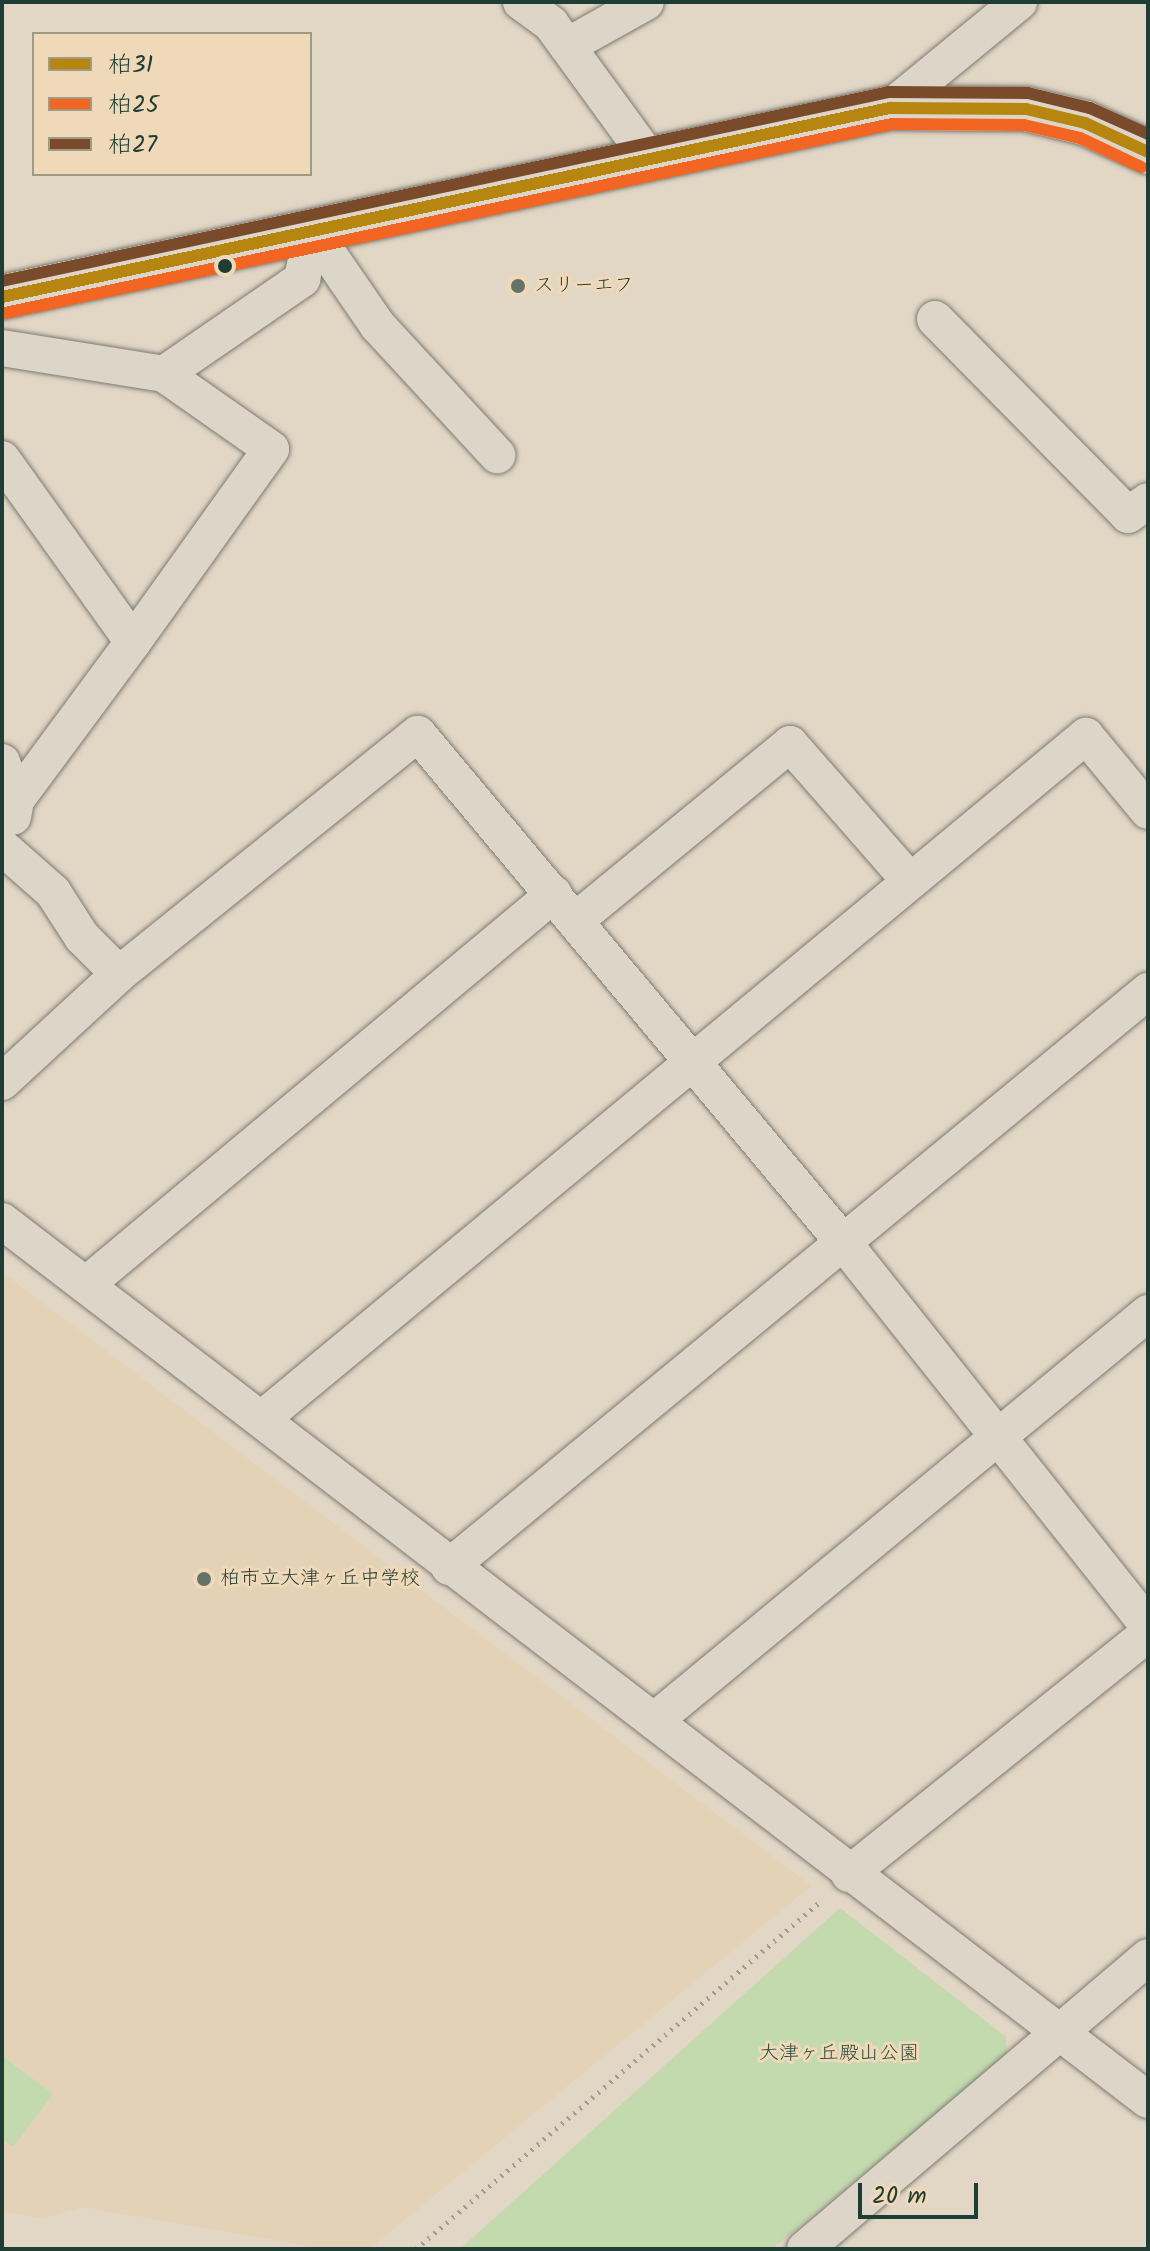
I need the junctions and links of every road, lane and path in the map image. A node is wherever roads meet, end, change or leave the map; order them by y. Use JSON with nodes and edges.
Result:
{"nodes":[{"id":1,"x":521,"y":2,"type":"edge"},
{"id":2,"x":646,"y":2,"type":"edge"},
{"id":3,"x":1019,"y":2,"type":"edge"},
{"id":4,"x":567,"y":46,"type":"junction"},
{"id":5,"x":890,"y":108,"type":"junction"},
{"id":6,"x":1148,"y":152,"type":"edge"},
{"id":7,"x":648,"y":157,"type":"junction"},
{"id":8,"x":312,"y":230,"type":"junction"},
{"id":9,"x":2,"y":297,"type":"edge"},
{"id":10,"x":935,"y":319,"type":"dead end"},
{"id":11,"x":2,"y":348,"type":"edge"},
{"id":12,"x":164,"y":374,"type":"junction"},
{"id":13,"x":497,"y":455,"type":"dead end"},
{"id":14,"x":2,"y":459,"type":"edge"},
{"id":15,"x":1148,"y":501,"type":"edge"},
{"id":16,"x":133,"y":642,"type":"junction"},
{"id":17,"x":2,"y":762,"type":"edge"},
{"id":18,"x":16,"y":800,"type":"junction"},
{"id":19,"x":1148,"y":811,"type":"edge"},
{"id":20,"x":4,"y":849,"type":"edge"},
{"id":21,"x":910,"y":881,"type":"junction"},
{"id":22,"x":565,"y":907,"type":"junction"},
{"id":23,"x":119,"y":974,"type":"junction"},
{"id":24,"x":1148,"y":991,"type":"edge"},
{"id":25,"x":692,"y":1063,"type":"junction"},
{"id":26,"x":2,"y":1082,"type":"edge"},
{"id":27,"x":2,"y":1221,"type":"edge"},
{"id":28,"x":843,"y":1242,"type":"junction"},
{"id":29,"x":88,"y":1283,"type":"junction"},
{"id":30,"x":1148,"y":1313,"type":"edge"},
{"id":31,"x":263,"y":1418,"type":"junction"},
{"id":32,"x":999,"y":1437,"type":"junction"},
{"id":33,"x":449,"y":1567,"type":"junction"},
{"id":34,"x":1148,"y":1626,"type":"edge"},
{"id":35,"x":1148,"y":1634,"type":"edge"},
{"id":36,"x":654,"y":1721,"type":"junction"},
{"id":37,"x":849,"y":1874,"type":"junction"},
{"id":38,"x":1148,"y":1957,"type":"edge"},
{"id":39,"x":1059,"y":2030,"type":"junction"},
{"id":40,"x":1148,"y":2100,"type":"edge"},
{"id":41,"x":416,"y":2249,"type":"edge"},
{"id":42,"x":805,"y":2249,"type":"edge"}],
"edges":[{"from":1,"to":4,"type":"street"},
{"from":2,"to":4,"type":"street"},
{"from":3,"to":5,"type":"street"},
{"from":4,"to":7,"type":"street"},
{"from":5,"to":6,"type":"main road"},
{"from":5,"to":7,"type":"main road"},
{"from":7,"to":8,"type":"main road"},
{"from":8,"to":9,"type":"main road"},
{"from":8,"to":12,"type":"street"},
{"from":8,"to":13,"type":"street"},
{"from":10,"to":15,"type":"street"},
{"from":11,"to":12,"type":"street"},
{"from":12,"to":16,"type":"street"},
{"from":14,"to":16,"type":"street"},
{"from":16,"to":18,"type":"street"},
{"from":17,"to":18,"type":"street"},
{"from":18,"to":20,"type":"street"},
{"from":19,"to":21,"type":"street"},
{"from":20,"to":23,"type":"street"},
{"from":21,"to":22,"type":"street"},
{"from":21,"to":25,"type":"street"},
{"from":22,"to":23,"type":"street"},
{"from":22,"to":25,"type":"street"},
{"from":22,"to":29,"type":"street"},
{"from":23,"to":26,"type":"street"},
{"from":24,"to":28,"type":"street"},
{"from":25,"to":28,"type":"street"},
{"from":25,"to":31,"type":"street"},
{"from":27,"to":29,"type":"street"},
{"from":28,"to":32,"type":"street"},
{"from":28,"to":33,"type":"street"},
{"from":29,"to":31,"type":"street"},
{"from":30,"to":32,"type":"street"},
{"from":31,"to":33,"type":"street"},
{"from":32,"to":34,"type":"street"},
{"from":32,"to":36,"type":"street"},
{"from":33,"to":36,"type":"street"},
{"from":35,"to":37,"type":"street"},
{"from":36,"to":37,"type":"street"},
{"from":37,"to":39,"type":"street"},
{"from":37,"to":41,"type":"path"},
{"from":38,"to":39,"type":"street"},
{"from":39,"to":40,"type":"street"},
{"from":39,"to":42,"type":"street"}]}
